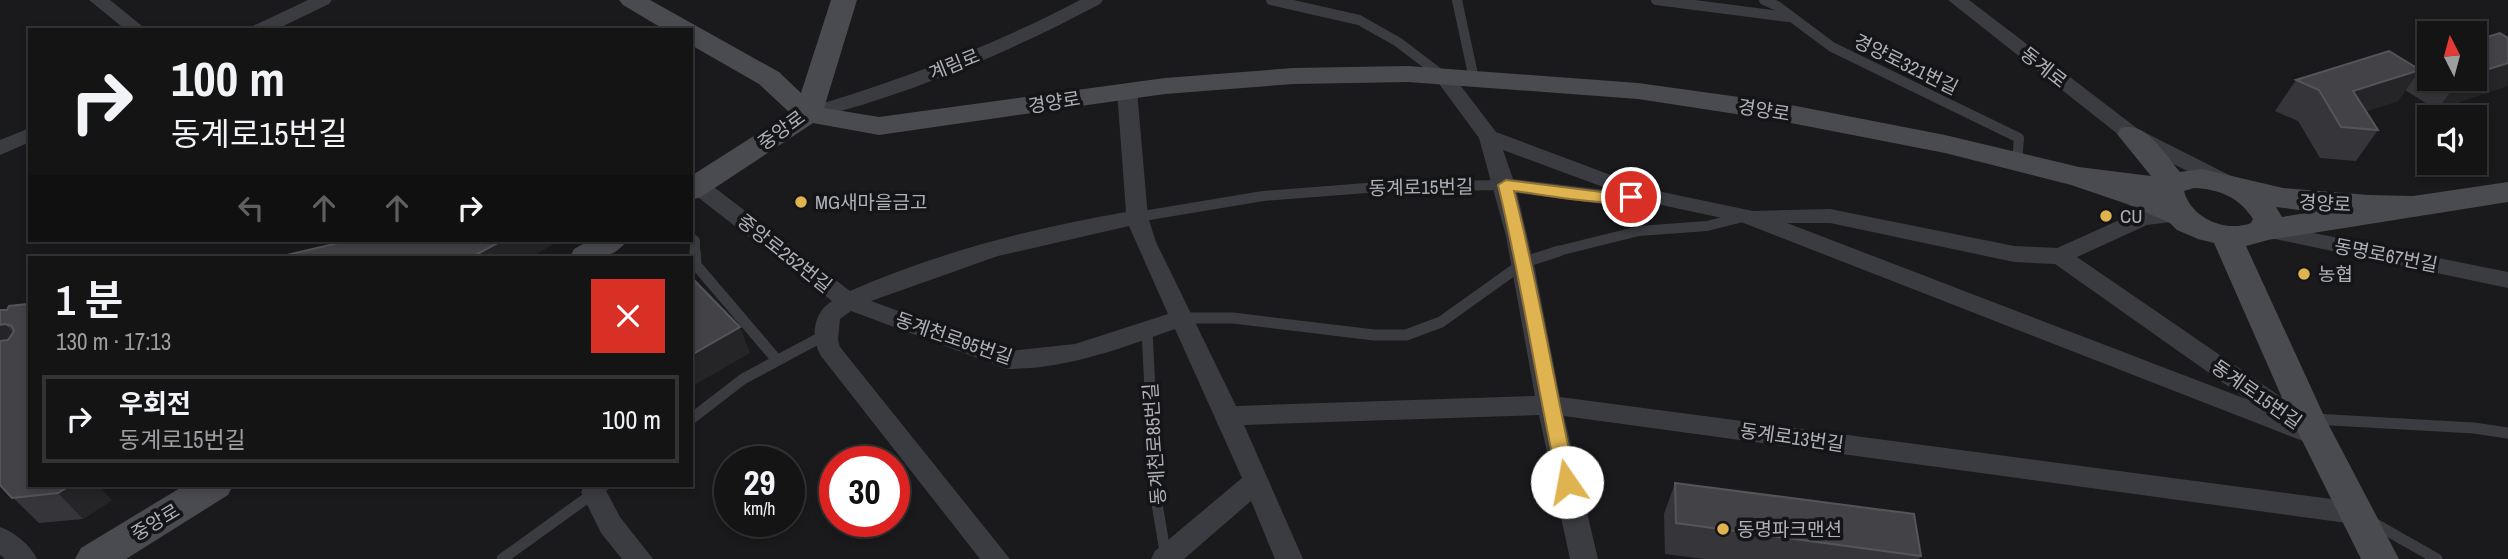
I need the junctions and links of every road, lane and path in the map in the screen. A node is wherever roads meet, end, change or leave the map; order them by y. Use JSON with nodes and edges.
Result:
{"nodes":[{"id":1,"x":98,"y":0,"type":"edge"},
{"id":2,"x":323,"y":0,"type":"edge"},
{"id":3,"x":634,"y":0,"type":"edge"},
{"id":4,"x":844,"y":0,"type":"edge"},
{"id":5,"x":1094,"y":0,"type":"edge"},
{"id":6,"x":1270,"y":0,"type":"edge"},
{"id":7,"x":1457,"y":0,"type":"edge"},
{"id":8,"x":1656,"y":0,"type":"edge"},
{"id":9,"x":1764,"y":0,"type":"edge"},
{"id":10,"x":1957,"y":0,"type":"edge"},
{"id":11,"x":1789,"y":17,"type":"junction"},
{"id":12,"x":135,"y":28,"type":"edge"},
{"id":13,"x":264,"y":28,"type":"edge"},
{"id":14,"x":681,"y":28,"type":"edge"},
{"id":15,"x":693,"y":35,"type":"edge"},
{"id":16,"x":1444,"y":77,"type":"junction"},
{"id":17,"x":1474,"y":79,"type":"junction"},
{"id":18,"x":1127,"y":91,"type":"junction"},
{"id":19,"x":808,"y":114,"type":"junction"},
{"id":20,"x":2131,"y":134,"type":"junction"},
{"id":21,"x":28,"y":135,"type":"edge"},
{"id":22,"x":1489,"y":137,"type":"junction"},
{"id":23,"x":0,"y":148,"type":"edge"},
{"id":24,"x":2017,"y":161,"type":"junction"},
{"id":25,"x":2079,"y":177,"type":"junction"},
{"id":26,"x":2174,"y":184,"type":"junction"},
{"id":27,"x":1506,"y":185,"type":"junction"},
{"id":28,"x":2236,"y":187,"type":"junction"},
{"id":29,"x":695,"y":188,"type":"edge"},
{"id":30,"x":2508,"y":192,"type":"edge"},
{"id":31,"x":1652,"y":196,"type":"junction"},
{"id":32,"x":2413,"y":206,"type":"junction"},
{"id":33,"x":2179,"y":215,"type":"junction"},
{"id":34,"x":1746,"y":216,"type":"junction"},
{"id":35,"x":1137,"y":217,"type":"junction"},
{"id":36,"x":2264,"y":230,"type":"junction"},
{"id":37,"x":2226,"y":236,"type":"junction"},
{"id":38,"x":693,"y":239,"type":"edge"},
{"id":39,"x":609,"y":242,"type":"edge"},
{"id":40,"x":586,"y":256,"type":"edge"},
{"id":41,"x":2060,"y":256,"type":"junction"},
{"id":42,"x":1525,"y":262,"type":"junction"},
{"id":43,"x":2508,"y":280,"type":"edge"},
{"id":44,"x":847,"y":301,"type":"junction"},
{"id":45,"x":1182,"y":318,"type":"junction"},
{"id":46,"x":1147,"y":330,"type":"junction"},
{"id":47,"x":827,"y":334,"type":"junction"},
{"id":48,"x":777,"y":360,"type":"junction"},
{"id":49,"x":1550,"y":405,"type":"junction"},
{"id":50,"x":1227,"y":416,"type":"junction"},
{"id":51,"x":693,"y":417,"type":"edge"},
{"id":52,"x":2312,"y":427,"type":"junction"},
{"id":53,"x":2508,"y":433,"type":"edge"},
{"id":54,"x":1255,"y":482,"type":"junction"},
{"id":55,"x":212,"y":487,"type":"edge"},
{"id":56,"x":599,"y":489,"type":"edge"},
{"id":57,"x":2354,"y":513,"type":"junction"},
{"id":58,"x":0,"y":538,"type":"edge"},
{"id":59,"x":1166,"y":558,"type":"edge"},
{"id":60,"x":23,"y":559,"type":"edge"},
{"id":61,"x":94,"y":559,"type":"edge"},
{"id":62,"x":502,"y":559,"type":"edge"},
{"id":63,"x":639,"y":559,"type":"edge"},
{"id":64,"x":996,"y":559,"type":"edge"},
{"id":65,"x":1289,"y":559,"type":"edge"},
{"id":66,"x":1584,"y":559,"type":"edge"},
{"id":67,"x":2380,"y":559,"type":"edge"},
{"id":68,"x":2437,"y":559,"type":"edge"}],
"edges":[{"from":1,"to":12,"type":"street"},
{"from":2,"to":13,"type":"street"},
{"from":3,"to":14,"type":"street"},
{"from":4,"to":19,"type":"street","name":"중앙로"},
{"from":5,"to":19,"type":"street","name":"계림로"},
{"from":6,"to":16,"type":"lane"},
{"from":7,"to":17,"type":"lane"},
{"from":8,"to":11,"type":"lane"},
{"from":9,"to":11,"type":"lane","name":"경양로321번길"},
{"from":10,"to":20,"type":"street","name":"동계로"},
{"from":11,"to":24,"type":"lane","name":"경양로321번길"},
{"from":15,"to":19,"type":"street"},
{"from":16,"to":17,"type":"street","name":"경양로"},
{"from":16,"to":18,"type":"street","name":"경양로"},
{"from":16,"to":22,"type":"street"},
{"from":17,"to":24,"type":"street","name":"경양로"},
{"from":18,"to":19,"type":"street","name":"경양로"},
{"from":18,"to":35,"type":"street"},
{"from":19,"to":29,"type":"street","name":"중앙로"},
{"from":20,"to":26,"type":"street"},
{"from":20,"to":28,"type":"street","name":"동계로"},
{"from":21,"to":23,"type":"street"},
{"from":22,"to":27,"type":"street"},
{"from":22,"to":31,"type":"street"},
{"from":24,"to":25,"type":"street","name":"경양로"},
{"from":25,"to":26,"type":"street","name":"경양로"},
{"from":25,"to":33,"type":"street","name":"경양로"},
{"from":26,"to":28,"type":"street","name":"경양로"},
{"from":26,"to":33,"type":"street"},
{"from":27,"to":31,"type":"street","name":"동계로15번길"},
{"from":27,"to":35,"type":"lane","name":"동계로15번길"},
{"from":27,"to":42,"type":"street"},
{"from":28,"to":32,"type":"street","name":"경양로"},
{"from":28,"to":36,"type":"street"},
{"from":29,"to":44,"type":"street","name":"중앙로252번길"},
{"from":30,"to":32,"type":"street","name":"경양로"},
{"from":31,"to":34,"type":"street","name":"동계로15번길"},
{"from":32,"to":36,"type":"street","name":"경양로"},
{"from":33,"to":37,"type":"street","name":"경양로"},
{"from":33,"to":41,"type":"street"},
{"from":34,"to":41,"type":"street","name":"동계로15번길"},
{"from":34,"to":42,"type":"lane","name":"동계로15번길"},
{"from":34,"to":52,"type":"street","name":"동계로15번길"},
{"from":35,"to":44,"type":"street"},
{"from":35,"to":45,"type":"street"},
{"from":36,"to":37,"type":"street","name":"경양로"},
{"from":36,"to":43,"type":"street","name":"동명로67번길"},
{"from":37,"to":52,"type":"street"},
{"from":38,"to":48,"type":"lane"},
{"from":39,"to":40,"type":"street"},
{"from":41,"to":52,"type":"street","name":"동계로15번길"},
{"from":42,"to":45,"type":"lane"},
{"from":42,"to":49,"type":"street"},
{"from":44,"to":46,"type":"street","name":"동계천로95번길"},
{"from":44,"to":47,"type":"street","name":"중앙로252번길"},
{"from":45,"to":46,"type":"street","name":"동계천로95번길"},
{"from":45,"to":50,"type":"street"},
{"from":46,"to":59,"type":"lane","name":"동계천로85번길"},
{"from":47,"to":48,"type":"lane"},
{"from":47,"to":64,"type":"street"},
{"from":48,"to":51,"type":"lane"},
{"from":49,"to":50,"type":"street","name":"동계로13번길"},
{"from":49,"to":57,"type":"street","name":"동계로13번길"},
{"from":49,"to":66,"type":"street"},
{"from":50,"to":54,"type":"street"},
{"from":52,"to":53,"type":"lane"},
{"from":52,"to":57,"type":"street"},
{"from":54,"to":59,"type":"street","name":"동계천로85번길"},
{"from":54,"to":65,"type":"street"},
{"from":55,"to":61,"type":"street","name":"중앙로"},
{"from":56,"to":62,"type":"lane"},
{"from":56,"to":63,"type":"street"},
{"from":57,"to":67,"type":"street"},
{"from":57,"to":68,"type":"lane"},
{"from":58,"to":60,"type":"street"}]}
